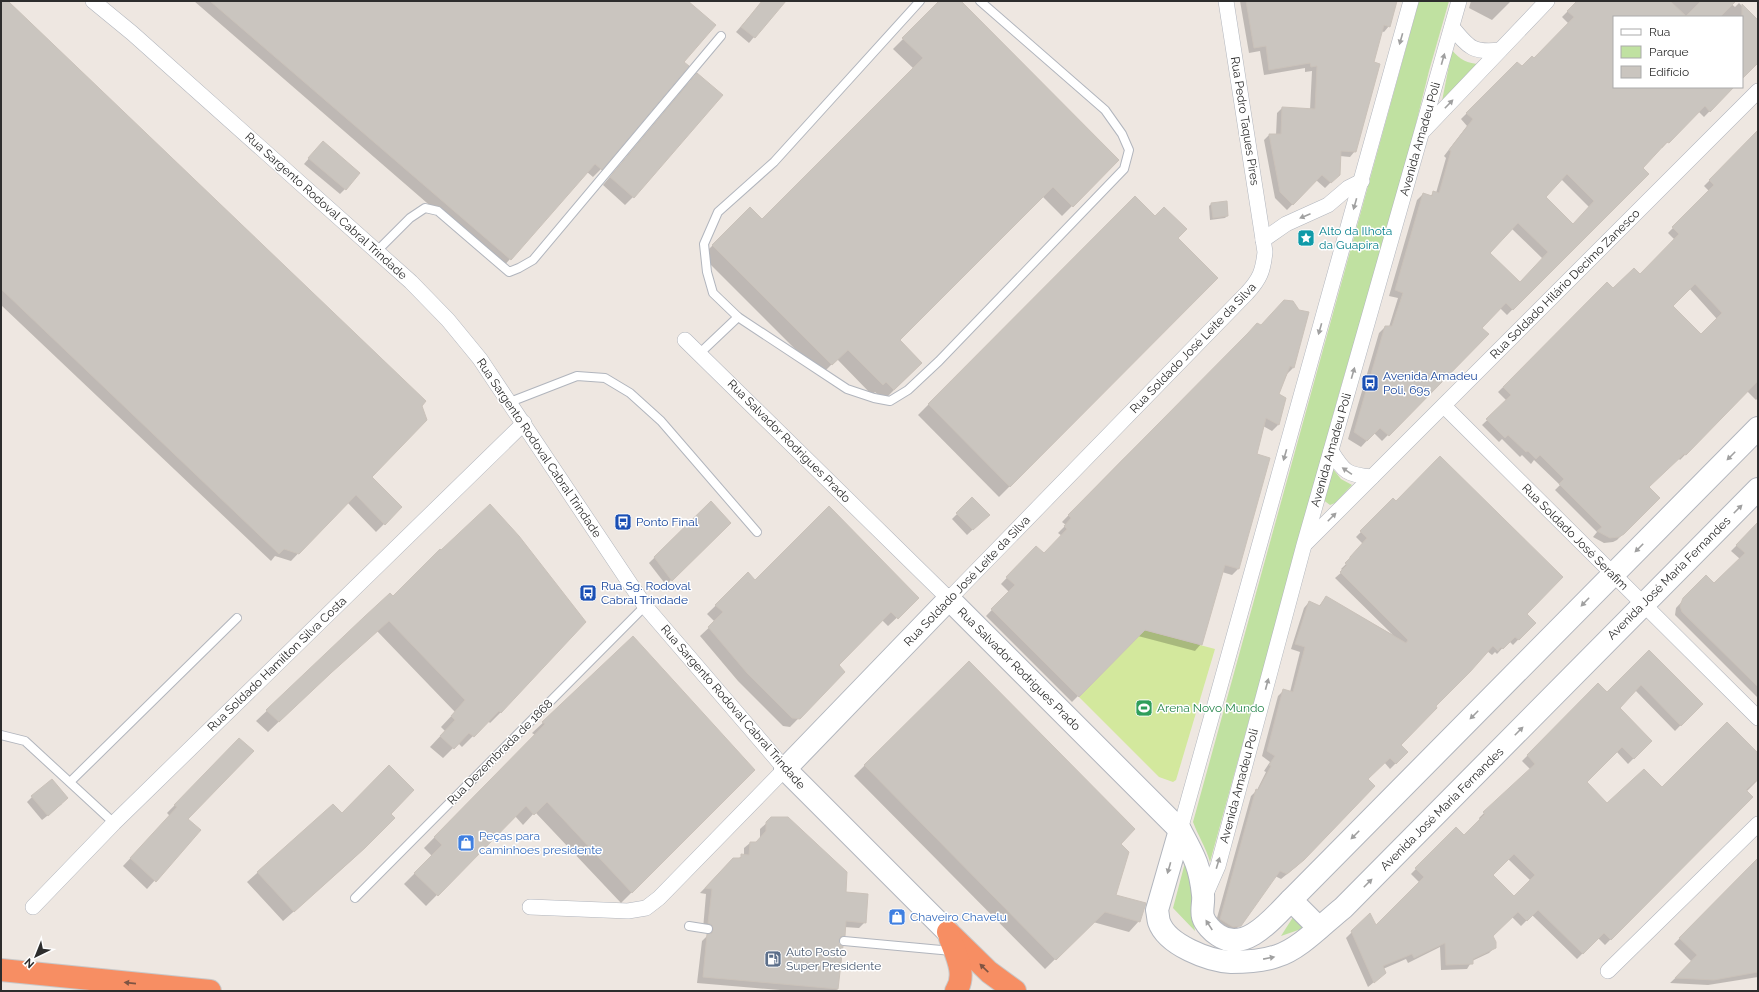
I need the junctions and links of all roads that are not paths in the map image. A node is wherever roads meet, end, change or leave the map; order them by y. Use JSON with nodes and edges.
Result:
{"nodes":[{"id":1,"x":93,"y":1,"type":"edge"},
{"id":2,"x":920,"y":1,"type":"edge"},
{"id":3,"x":980,"y":1,"type":"edge"},
{"id":4,"x":1226,"y":1,"type":"edge"},
{"id":5,"x":1411,"y":1,"type":"edge"},
{"id":6,"x":1459,"y":1,"type":"edge"},
{"id":7,"x":1547,"y":1,"type":"edge"},
{"id":8,"x":1452,"y":27,"type":"junction"},
{"id":9,"x":721,"y":36,"type":"dead end"},
{"id":10,"x":1500,"y":50,"type":"junction"},
{"id":11,"x":1758,"y":91,"type":"edge"},
{"id":12,"x":1422,"y":132,"type":"junction"},
{"id":13,"x":1362,"y":181,"type":"junction"},
{"id":14,"x":1263,"y":240,"type":"junction"},
{"id":15,"x":377,"y":251,"type":"junction"},
{"id":16,"x":738,"y":317,"type":"junction"},
{"id":17,"x":685,"y":340,"type":"dead end"},
{"id":18,"x":700,"y":353,"type":"junction"},
{"id":19,"x":510,"y":402,"type":"junction"},
{"id":20,"x":1444,"y":406,"type":"junction"},
{"id":21,"x":524,"y":423,"type":"junction"},
{"id":22,"x":1758,"y":428,"type":"edge"},
{"id":23,"x":1331,"y":451,"type":"junction"},
{"id":24,"x":1372,"y":477,"type":"junction"},
{"id":25,"x":1758,"y":489,"type":"edge"},
{"id":26,"x":757,"y":532,"type":"dead end"},
{"id":27,"x":1304,"y":545,"type":"junction"},
{"id":28,"x":1612,"y":575,"type":"junction"},
{"id":29,"x":949,"y":599,"type":"junction"},
{"id":30,"x":1643,"y":605,"type":"junction"},
{"id":31,"x":645,"y":606,"type":"junction"},
{"id":32,"x":236,"y":618,"type":"dead end"},
{"id":33,"x":1758,"y":718,"type":"edge"},
{"id":34,"x":1,"y":735,"type":"edge"},
{"id":35,"x":784,"y":769,"type":"junction"},
{"id":36,"x":70,"y":782,"type":"junction"},
{"id":37,"x":114,"y":823,"type":"junction"},
{"id":38,"x":1758,"y":824,"type":"edge"},
{"id":39,"x":1180,"y":830,"type":"junction"},
{"id":40,"x":355,"y":898,"type":"dead end"},
{"id":41,"x":1204,"y":899,"type":"junction"},
{"id":42,"x":1291,"y":900,"type":"junction"},
{"id":43,"x":32,"y":907,"type":"dead end"},
{"id":44,"x":530,"y":907,"type":"dead end"},
{"id":45,"x":689,"y":926,"type":"dead end"},
{"id":46,"x":1319,"y":928,"type":"junction"},
{"id":47,"x":708,"y":929,"type":"dead end"},
{"id":48,"x":948,"y":932,"type":"junction"},
{"id":49,"x":844,"y":941,"type":"dead end"},
{"id":50,"x":955,"y":952,"type":"junction"},
{"id":51,"x":1,"y":970,"type":"edge"},
{"id":52,"x":1608,"y":971,"type":"dead end"},
{"id":53,"x":210,"y":991,"type":"edge"},
{"id":54,"x":956,"y":991,"type":"edge"},
{"id":55,"x":1015,"y":991,"type":"edge"}],
"edges":[{"from":1,"to":15,"type":"street","name":"Rua Sargento Rodoval Cabral Trindade"},
{"from":2,"to":16,"type":"lane"},
{"from":3,"to":16,"type":"lane"},
{"from":4,"to":14,"type":"street","name":"Rua Pedro Taques Pires"},
{"from":5,"to":13,"type":"street","one_way":true},
{"from":6,"to":8,"type":"street","name":"Avenida Amadeu Poli"},
{"from":7,"to":10,"type":"street"},
{"from":8,"to":10,"type":"street"},
{"from":12,"to":8,"type":"street","name":"Avenida Amadeu Poli","one_way":true},
{"from":9,"to":15,"type":"lane"},
{"from":12,"to":10,"type":"street","one_way":true},
{"from":11,"to":20,"type":"street","name":"Rua Soldado Hilário Decimo Zanesco"},
{"from":23,"to":12,"type":"street","name":"Avenida Amadeu Poli","one_way":true},
{"from":13,"to":14,"type":"street","one_way":true},
{"from":13,"to":39,"type":"street","one_way":true},
{"from":14,"to":29,"type":"street","name":"Rua Soldado José Leite da Silva"},
{"from":15,"to":19,"type":"street","name":"Rua Sargento Rodoval Cabral Trindade"},
{"from":16,"to":18,"type":"lane"},
{"from":17,"to":18,"type":"street","name":"Rua Salvador Rodrigues Prado"},
{"from":18,"to":29,"type":"street","name":"Rua Salvador Rodrigues Prado"},
{"from":19,"to":21,"type":"street","name":"Rua Sargento Rodoval Cabral Trindade"},
{"from":19,"to":26,"type":"lane"},
{"from":20,"to":24,"type":"street","name":"Rua Soldado Hilário Decimo Zanesco"},
{"from":20,"to":28,"type":"street","name":"Rua Soldado José Serafim"},
{"from":21,"to":31,"type":"street","name":"Rua Sargento Rodoval Cabral Trindade"},
{"from":21,"to":37,"type":"street","name":"Rua Soldado Hamílton Silva Costa"},
{"from":22,"to":28,"type":"main road","one_way":true},
{"from":24,"to":23,"type":"street","one_way":true},
{"from":23,"to":27,"type":"street","name":"Avenida Amadeu Poli"},
{"from":27,"to":24,"type":"street","name":"Rua Soldado Hilário Decimo Zanesco","one_way":true},
{"from":30,"to":25,"type":"main road","name":"Avenida José Maria Fernandes","one_way":true},
{"from":41,"to":27,"type":"street","name":"Avenida Amadeu Poli","one_way":true},
{"from":28,"to":30,"type":"street","name":"Rua Soldado José Serafim"},
{"from":28,"to":42,"type":"main road","one_way":true},
{"from":29,"to":35,"type":"main road","name":"Rua Soldado José Leite da Silva"},
{"from":29,"to":39,"type":"main road","name":"Rua Salvador Rodrigues Prado"},
{"from":30,"to":33,"type":"street","name":"Rua Soldado José Serafim"},
{"from":46,"to":30,"type":"main road","name":"Avenida José Maria Fernandes","one_way":true},
{"from":31,"to":35,"type":"street","name":"Rua Sargento Rodoval Cabral Trindade"},
{"from":31,"to":40,"type":"lane","name":"Rua Dezembrada de 1868"},
{"from":32,"to":36,"type":"lane"},
{"from":34,"to":36,"type":"lane"},
{"from":35,"to":44,"type":"street","name":"Rua Soldado José Leite da Silva"},
{"from":35,"to":48,"type":"main road","name":"Rua Sargento Rodoval Cabral Trindade"},
{"from":36,"to":37,"type":"lane"},
{"from":37,"to":43,"type":"street","name":"Rua Soldado Hamílton Silva Costa"},
{"from":38,"to":52,"type":"street"},
{"from":39,"to":41,"type":"main road","name":"Rua Salvador Rodrigues Prado"},
{"from":39,"to":46,"type":"main road","name":"Avenida José Maria Fernandes","one_way":true},
{"from":42,"to":41,"type":"main road","one_way":true},
{"from":42,"to":46,"type":"main road"},
{"from":45,"to":47,"type":"lane"},
{"from":48,"to":50,"type":"highway"},
{"from":55,"to":48,"type":"highway","one_way":true},
{"from":49,"to":50,"type":"lane"},
{"from":50,"to":54,"type":"highway"},
{"from":53,"to":51,"type":"highway","one_way":true}]}
